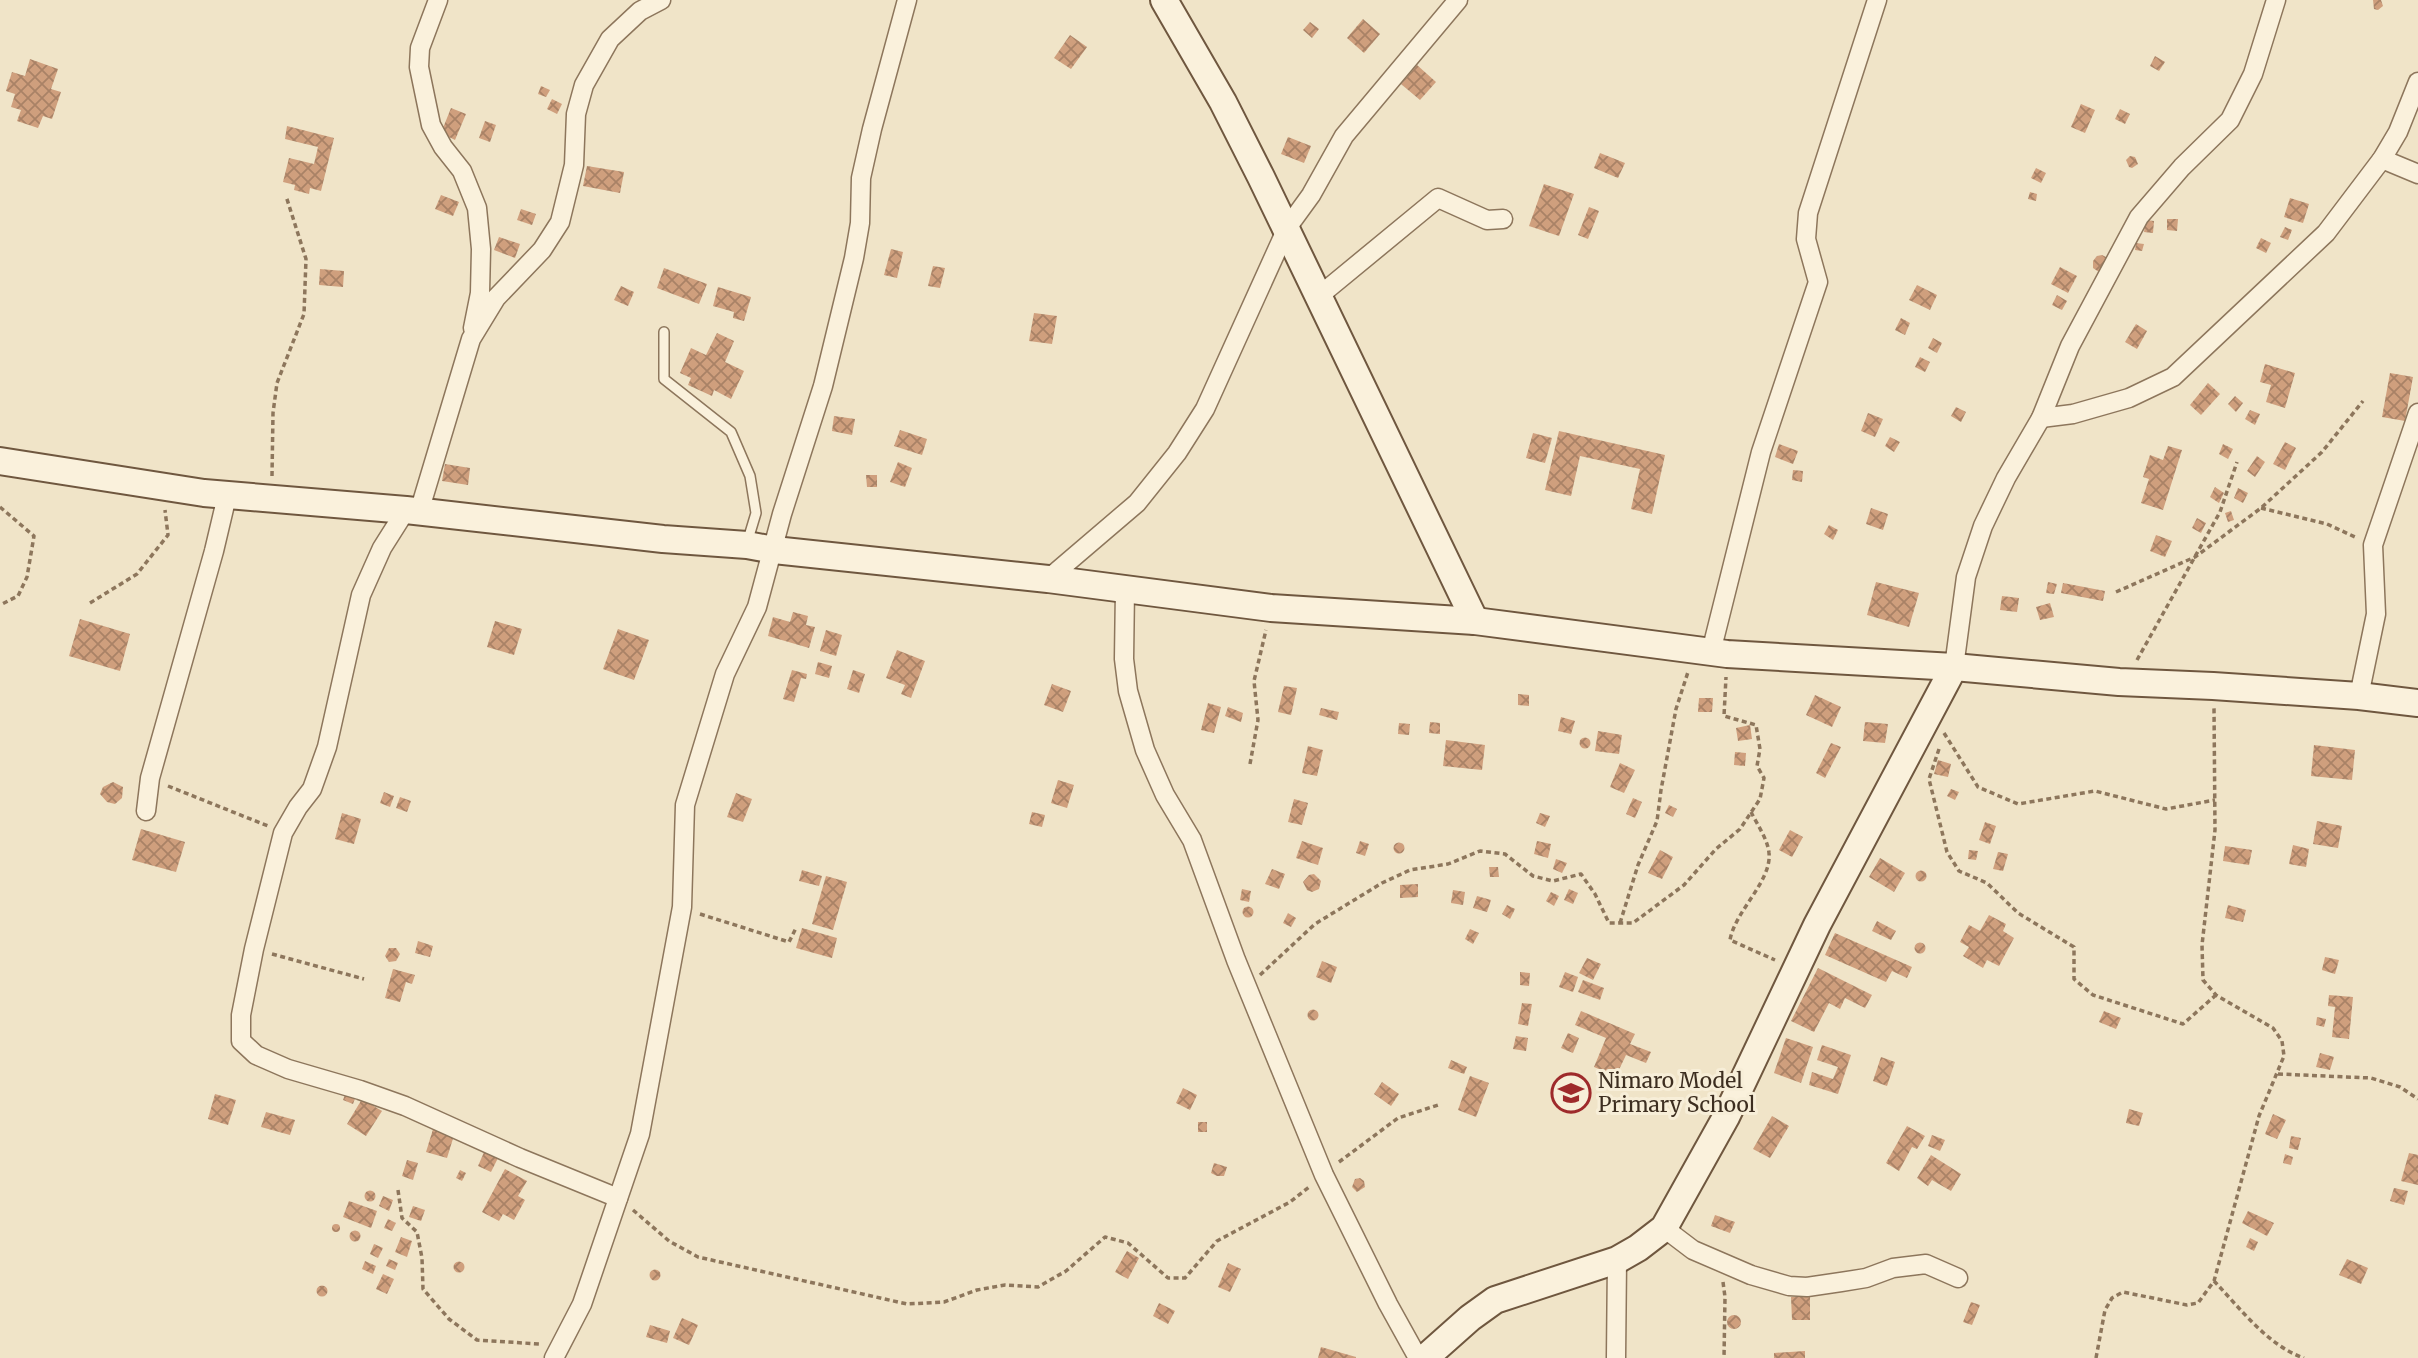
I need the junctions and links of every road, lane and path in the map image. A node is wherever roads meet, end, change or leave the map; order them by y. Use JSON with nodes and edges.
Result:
{"nodes":[{"id":1,"x":438,"y":0,"type":"edge"},
{"id":2,"x":661,"y":0,"type":"edge"},
{"id":3,"x":907,"y":0,"type":"edge"},
{"id":4,"x":1164,"y":0,"type":"edge"},
{"id":5,"x":1458,"y":0,"type":"edge"},
{"id":6,"x":1877,"y":0,"type":"edge"},
{"id":7,"x":2276,"y":0,"type":"edge"},
{"id":8,"x":2418,"y":82,"type":"edge"},
{"id":9,"x":2382,"y":159,"type":"junction"},
{"id":10,"x":2418,"y":174,"type":"edge"},
{"id":11,"x":286,"y":196,"type":"dead end"},
{"id":12,"x":1503,"y":219,"type":"dead end"},
{"id":13,"x":1287,"y":228,"type":"junction"},
{"id":14,"x":1319,"y":296,"type":"junction"},
{"id":15,"x":663,"y":332,"type":"dead end"},
{"id":16,"x":471,"y":339,"type":"junction"},
{"id":17,"x":2363,"y":401,"type":"dead end"},
{"id":18,"x":2418,"y":413,"type":"edge"},
{"id":19,"x":2041,"y":418,"type":"junction"},
{"id":20,"x":0,"y":461,"type":"edge"},
{"id":21,"x":2237,"y":462,"type":"dead end"},
{"id":22,"x":162,"y":487,"type":"junction"},
{"id":23,"x":227,"y":496,"type":"junction"},
{"id":24,"x":272,"y":499,"type":"junction"},
{"id":25,"x":0,"y":507,"type":"edge"},
{"id":26,"x":2261,"y":508,"type":"junction"},
{"id":27,"x":413,"y":511,"type":"junction"},
{"id":28,"x":747,"y":545,"type":"junction"},
{"id":29,"x":2373,"y":545,"type":"junction"},
{"id":30,"x":774,"y":550,"type":"junction"},
{"id":31,"x":2195,"y":556,"type":"junction"},
{"id":32,"x":1048,"y":579,"type":"junction"},
{"id":33,"x":1125,"y":589,"type":"junction"},
{"id":34,"x":2116,"y":592,"type":"dead end"},
{"id":35,"x":90,"y":603,"type":"dead end"},
{"id":36,"x":0,"y":605,"type":"edge"},
{"id":37,"x":1271,"y":608,"type":"junction"},
{"id":38,"x":1475,"y":621,"type":"junction"},
{"id":39,"x":1711,"y":652,"type":"junction"},
{"id":40,"x":1954,"y":667,"type":"junction"},
{"id":41,"x":2119,"y":682,"type":"junction"},
{"id":42,"x":2213,"y":686,"type":"junction"},
{"id":43,"x":2359,"y":696,"type":"junction"},
{"id":44,"x":2418,"y":703,"type":"edge"},
{"id":45,"x":1936,"y":724,"type":"junction"},
{"id":46,"x":1250,"y":764,"type":"dead end"},
{"id":47,"x":150,"y":778,"type":"junction"},
{"id":48,"x":2215,"y":800,"type":"junction"},
{"id":49,"x":146,"y":811,"type":"dead end"},
{"id":50,"x":1751,"y":812,"type":"junction"},
{"id":51,"x":283,"y":832,"type":"junction"},
{"id":52,"x":682,"y":907,"type":"junction"},
{"id":53,"x":1620,"y":923,"type":"junction"},
{"id":54,"x":796,"y":928,"type":"dead end"},
{"id":55,"x":254,"y":949,"type":"junction"},
{"id":56,"x":1795,"y":971,"type":"junction"},
{"id":57,"x":364,"y":979,"type":"dead end"},
{"id":58,"x":1247,"y":987,"type":"junction"},
{"id":59,"x":2216,"y":996,"type":"junction"},
{"id":60,"x":2278,"y":1074,"type":"junction"},
{"id":61,"x":2418,"y":1099,"type":"edge"},
{"id":62,"x":398,"y":1190,"type":"dead end"},
{"id":63,"x":618,"y":1198,"type":"junction"},
{"id":64,"x":1664,"y":1228,"type":"junction"},
{"id":65,"x":1616,"y":1260,"type":"junction"},
{"id":66,"x":1720,"y":1262,"type":"junction"},
{"id":67,"x":1185,"y":1278,"type":"dead end"},
{"id":68,"x":1958,"y":1278,"type":"dead end"},
{"id":69,"x":2214,"y":1281,"type":"junction"},
{"id":70,"x":556,"y":1354,"type":"edge"},
{"id":71,"x":1418,"y":1358,"type":"edge"},
{"id":72,"x":1425,"y":1358,"type":"edge"},
{"id":73,"x":1616,"y":1358,"type":"edge"},
{"id":74,"x":1724,"y":1358,"type":"edge"},
{"id":75,"x":2096,"y":1358,"type":"edge"},
{"id":76,"x":2304,"y":1358,"type":"edge"}],
"edges":[{"from":1,"to":16,"type":"street"},
{"from":2,"to":16,"type":"street"},
{"from":3,"to":30,"type":"street"},
{"from":4,"to":13,"type":"street"},
{"from":5,"to":13,"type":"street"},
{"from":6,"to":39,"type":"street"},
{"from":7,"to":19,"type":"street"},
{"from":8,"to":9,"type":"street"},
{"from":9,"to":10,"type":"street"},
{"from":9,"to":19,"type":"street"},
{"from":11,"to":24,"type":"path"},
{"from":12,"to":14,"type":"street"},
{"from":13,"to":14,"type":"street"},
{"from":13,"to":32,"type":"street"},
{"from":14,"to":38,"type":"street"},
{"from":15,"to":28,"type":"lane"},
{"from":16,"to":27,"type":"street"},
{"from":17,"to":26,"type":"path"},
{"from":18,"to":29,"type":"street"},
{"from":19,"to":40,"type":"street"},
{"from":20,"to":22,"type":"street"},
{"from":21,"to":31,"type":"path"},
{"from":22,"to":23,"type":"street"},
{"from":22,"to":35,"type":"path"},
{"from":23,"to":24,"type":"street"},
{"from":23,"to":47,"type":"street"},
{"from":24,"to":27,"type":"street"},
{"from":25,"to":36,"type":"path"},
{"from":26,"to":29,"type":"path"},
{"from":26,"to":31,"type":"path"},
{"from":27,"to":28,"type":"street"},
{"from":27,"to":51,"type":"street"},
{"from":28,"to":30,"type":"street"},
{"from":29,"to":43,"type":"street"},
{"from":30,"to":32,"type":"street"},
{"from":30,"to":52,"type":"street"},
{"from":31,"to":34,"type":"path"},
{"from":31,"to":41,"type":"path"},
{"from":32,"to":33,"type":"street"},
{"from":33,"to":37,"type":"street"},
{"from":33,"to":58,"type":"street"},
{"from":37,"to":38,"type":"street"},
{"from":37,"to":46,"type":"path"},
{"from":38,"to":39,"type":"street"},
{"from":39,"to":40,"type":"street"},
{"from":39,"to":50,"type":"path"},
{"from":39,"to":53,"type":"path"},
{"from":40,"to":41,"type":"street"},
{"from":40,"to":45,"type":"street"},
{"from":41,"to":42,"type":"street"},
{"from":42,"to":43,"type":"street"},
{"from":42,"to":48,"type":"path"},
{"from":43,"to":44,"type":"street"},
{"from":45,"to":48,"type":"path"},
{"from":45,"to":56,"type":"street"},
{"from":45,"to":59,"type":"path"},
{"from":47,"to":49,"type":"street"},
{"from":47,"to":51,"type":"path"},
{"from":48,"to":59,"type":"path"},
{"from":50,"to":53,"type":"path"},
{"from":50,"to":56,"type":"path"},
{"from":51,"to":55,"type":"street"},
{"from":52,"to":54,"type":"path"},
{"from":52,"to":63,"type":"street"},
{"from":53,"to":58,"type":"path"},
{"from":55,"to":57,"type":"path"},
{"from":55,"to":63,"type":"street"},
{"from":56,"to":64,"type":"street"},
{"from":58,"to":71,"type":"street"},
{"from":59,"to":60,"type":"path"},
{"from":60,"to":61,"type":"path"},
{"from":60,"to":69,"type":"path"},
{"from":62,"to":70,"type":"path"},
{"from":63,"to":67,"type":"path"},
{"from":63,"to":70,"type":"street"},
{"from":64,"to":65,"type":"street"},
{"from":64,"to":66,"type":"street"},
{"from":65,"to":72,"type":"street"},
{"from":65,"to":73,"type":"street"},
{"from":66,"to":68,"type":"street"},
{"from":66,"to":74,"type":"path"},
{"from":69,"to":75,"type":"path"},
{"from":69,"to":76,"type":"path"}]}
